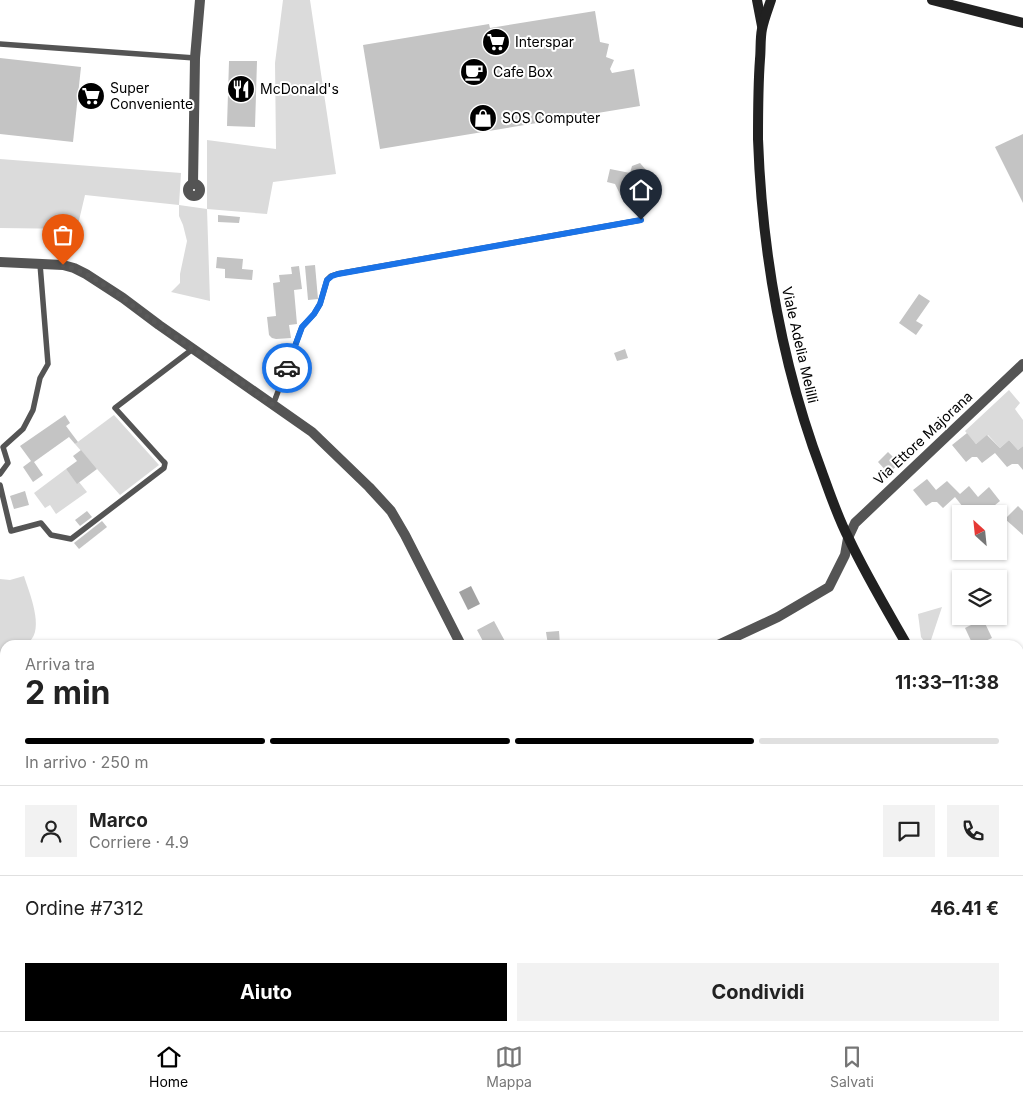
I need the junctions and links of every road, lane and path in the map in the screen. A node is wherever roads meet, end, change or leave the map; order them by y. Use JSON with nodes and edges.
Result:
{"nodes":[{"id":1,"x":200,"y":0,"type":"edge"},
{"id":2,"x":757,"y":0,"type":"edge"},
{"id":3,"x":771,"y":0,"type":"edge"},
{"id":4,"x":932,"y":0,"type":"edge"},
{"id":5,"x":1023,"y":23,"type":"edge"},
{"id":6,"x":762,"y":28,"type":"junction"},
{"id":7,"x":0,"y":44,"type":"edge"},
{"id":8,"x":195,"y":58,"type":"junction"},
{"id":9,"x":192,"y":184,"type":"dead end"},
{"id":10,"x":641,"y":220,"type":"dead end"},
{"id":11,"x":0,"y":262,"type":"edge"},
{"id":12,"x":40,"y":264,"type":"junction"},
{"id":13,"x":194,"y":348,"type":"junction"},
{"id":14,"x":1023,"y":364,"type":"edge"},
{"id":15,"x":273,"y":405,"type":"junction"},
{"id":16,"x":0,"y":474,"type":"edge"},
{"id":17,"x":0,"y":485,"type":"edge"},
{"id":18,"x":848,"y":538,"type":"junction"},
{"id":19,"x":458,"y":640,"type":"edge"},
{"id":20,"x":729,"y":640,"type":"edge"},
{"id":21,"x":905,"y":640,"type":"edge"}],
"edges":[{"from":1,"to":8,"type":"street"},
{"from":2,"to":6,"type":"street"},
{"from":3,"to":6,"type":"street"},
{"from":4,"to":5,"type":"street"},
{"from":6,"to":18,"type":"street","name":"Viale Adelia Melilli"},
{"from":7,"to":8,"type":"lane"},
{"from":8,"to":9,"type":"street"},
{"from":10,"to":15,"type":"lane"},
{"from":11,"to":12,"type":"street"},
{"from":12,"to":13,"type":"street"},
{"from":12,"to":16,"type":"lane"},
{"from":13,"to":15,"type":"street"},
{"from":13,"to":17,"type":"lane"},
{"from":14,"to":18,"type":"street","name":"Via Ettore Majorana"},
{"from":15,"to":19,"type":"street"},
{"from":18,"to":20,"type":"street","name":"Via Ettore Majorana"},
{"from":18,"to":21,"type":"street","name":"Viale Adelia Melilli"}]}
